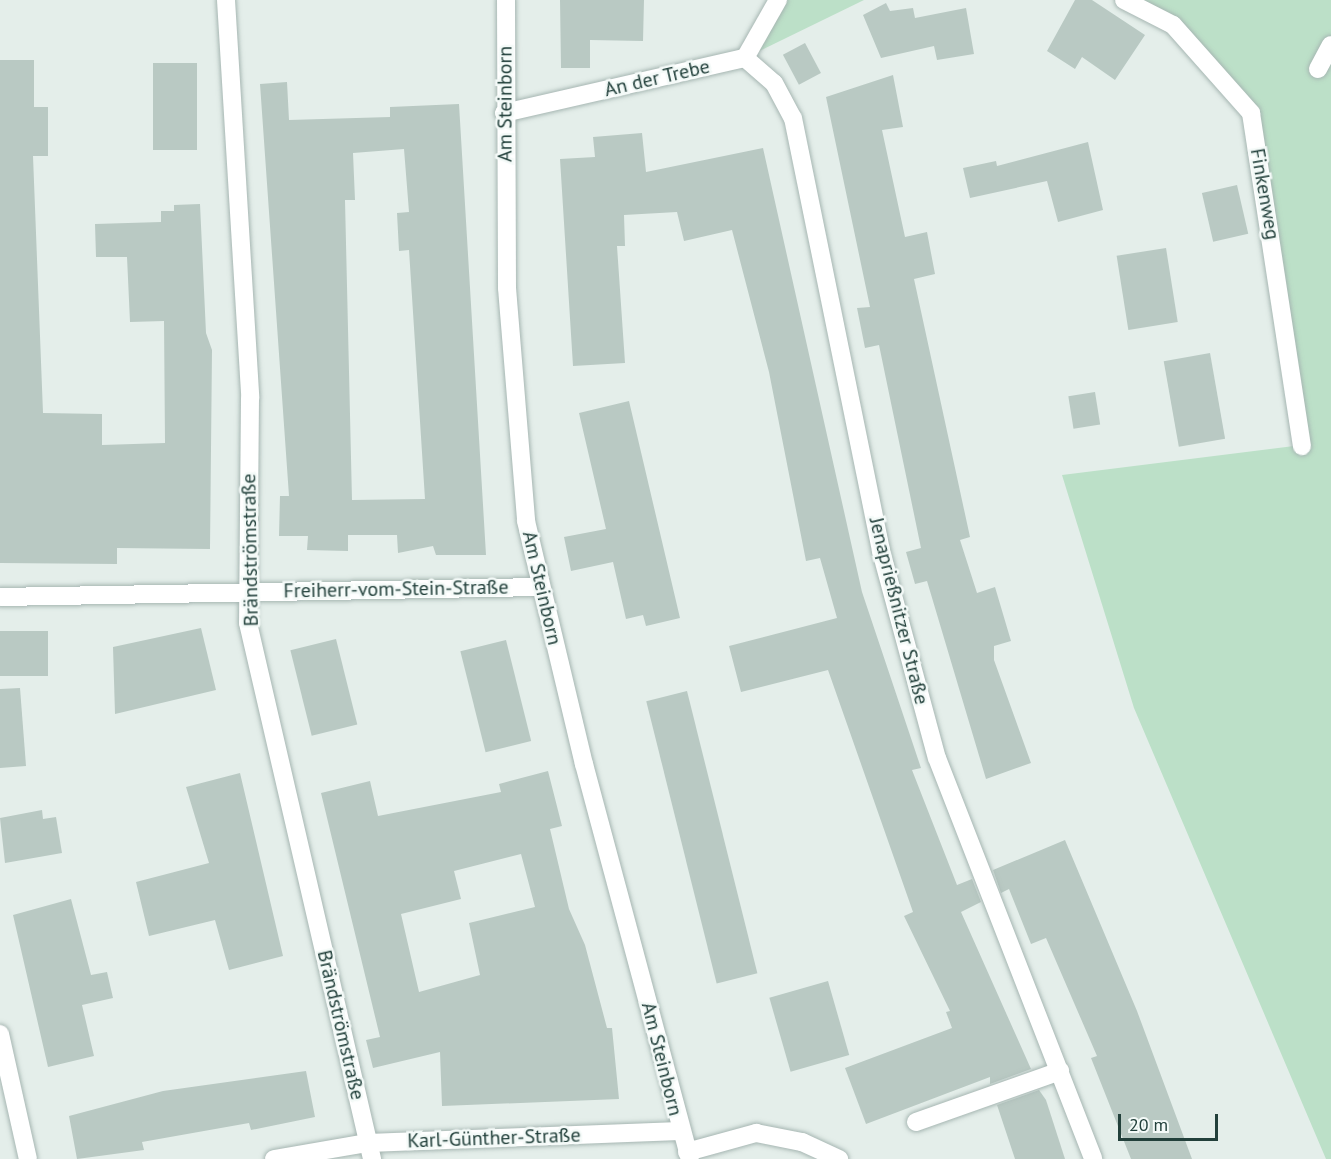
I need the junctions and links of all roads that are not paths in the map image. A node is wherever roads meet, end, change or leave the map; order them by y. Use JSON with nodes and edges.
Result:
{"nodes":[{"id":1,"x":226,"y":0,"type":"edge"},
{"id":2,"x":506,"y":0,"type":"edge"},
{"id":3,"x":778,"y":0,"type":"edge"},
{"id":4,"x":1124,"y":0,"type":"edge"},
{"id":5,"x":1331,"y":45,"type":"edge"},
{"id":6,"x":746,"y":58,"type":"junction"},
{"id":7,"x":1318,"y":69,"type":"dead end"},
{"id":8,"x":504,"y":113,"type":"junction"},
{"id":9,"x":1302,"y":446,"type":"dead end"},
{"id":10,"x":541,"y":587,"type":"junction"},
{"id":11,"x":247,"y":590,"type":"junction"},
{"id":12,"x":0,"y":597,"type":"edge"},
{"id":13,"x":0,"y":1034,"type":"edge"},
{"id":14,"x":1060,"y":1071,"type":"junction"},
{"id":15,"x":916,"y":1122,"type":"dead end"},
{"id":16,"x":680,"y":1131,"type":"junction"},
{"id":17,"x":370,"y":1151,"type":"edge"},
{"id":18,"x":689,"y":1156,"type":"edge"},
{"id":19,"x":27,"y":1159,"type":"edge"},
{"id":20,"x":274,"y":1159,"type":"edge"},
{"id":21,"x":839,"y":1159,"type":"edge"},
{"id":22,"x":1093,"y":1159,"type":"edge"}],
"edges":[{"from":1,"to":11,"type":"street","name":"Brändströmstraße"},
{"from":2,"to":8,"type":"street","name":"Am Steinborn"},
{"from":3,"to":6,"type":"street"},
{"from":4,"to":9,"type":"street","name":"Finkenweg"},
{"from":5,"to":7,"type":"street"},
{"from":6,"to":8,"type":"street","name":"An der Trebe"},
{"from":6,"to":14,"type":"street","name":"Jenaprießnitzer Straße"},
{"from":8,"to":10,"type":"street","name":"Am Steinborn"},
{"from":10,"to":11,"type":"street","name":"Freiherr-vom-Stein-Straße"},
{"from":10,"to":16,"type":"street","name":"Am Steinborn"},
{"from":11,"to":12,"type":"street","name":"Freiherr-vom-Stein-Straße"},
{"from":11,"to":17,"type":"street","name":"Brändströmstraße"},
{"from":13,"to":19,"type":"street"},
{"from":14,"to":15,"type":"street"},
{"from":14,"to":22,"type":"street","name":"Jenaprießnitzer Straße"},
{"from":16,"to":17,"type":"street","name":"Karl-Günther-Straße"},
{"from":16,"to":18,"type":"street","name":"Am Steinborn"},
{"from":17,"to":20,"type":"street","name":"Karl-Günther-Straße"},
{"from":18,"to":21,"type":"street"}]}
